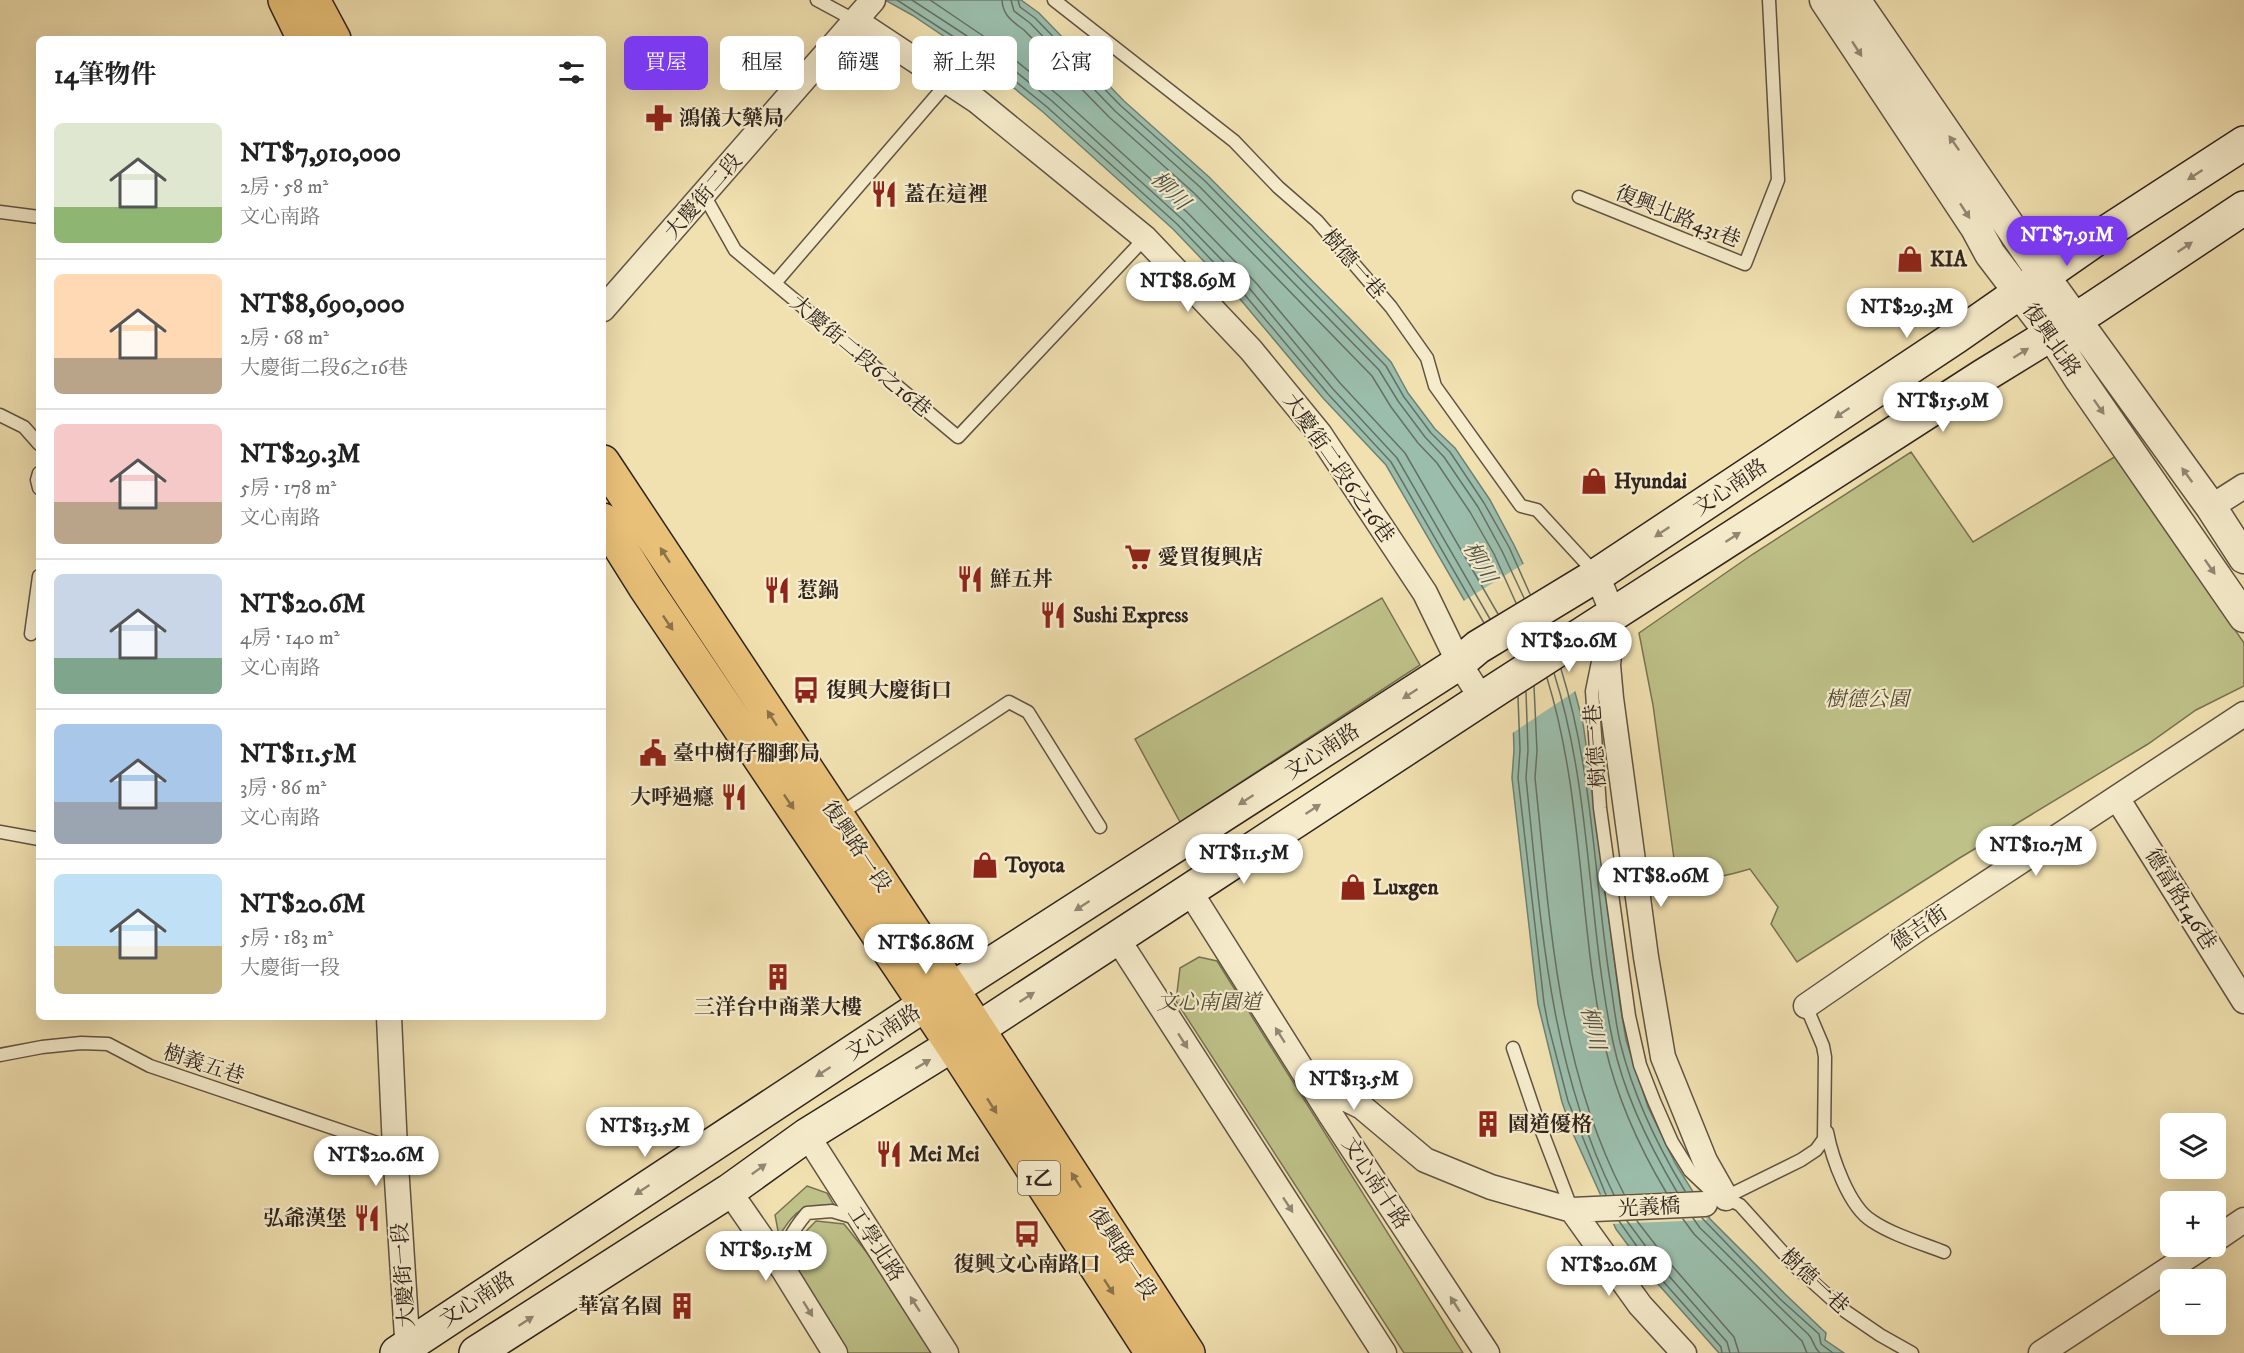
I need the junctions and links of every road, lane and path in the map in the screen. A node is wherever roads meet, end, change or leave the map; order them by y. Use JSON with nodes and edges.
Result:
{"nodes":[{"id":1,"x":285,"y":0,"type":"edge"},
{"id":2,"x":313,"y":0,"type":"edge"},
{"id":3,"x":817,"y":0,"type":"edge"},
{"id":4,"x":1054,"y":0,"type":"edge"},
{"id":5,"x":1769,"y":0,"type":"edge"},
{"id":6,"x":1825,"y":0,"type":"edge"},
{"id":7,"x":1855,"y":0,"type":"edge"},
{"id":8,"x":864,"y":11,"type":"edge"},
{"id":9,"x":303,"y":36,"type":"edge"},
{"id":10,"x":332,"y":36,"type":"edge"},
{"id":11,"x":912,"y":51,"type":"edge"},
{"id":12,"x":941,"y":90,"type":"edge"},
{"id":13,"x":962,"y":90,"type":"edge"},
{"id":14,"x":2244,"y":143,"type":"edge"},
{"id":15,"x":704,"y":195,"type":"junction"},
{"id":16,"x":1580,"y":197,"type":"dead end"},
{"id":17,"x":2244,"y":208,"type":"edge"},
{"id":18,"x":0,"y":212,"type":"edge"},
{"id":19,"x":36,"y":216,"type":"edge"},
{"id":20,"x":1145,"y":238,"type":"junction"},
{"id":21,"x":775,"y":283,"type":"junction"},
{"id":22,"x":2032,"y":284,"type":"junction"},
{"id":23,"x":606,"y":306,"type":"edge"},
{"id":24,"x":2063,"y":326,"type":"junction"},
{"id":25,"x":0,"y":415,"type":"edge"},
{"id":26,"x":36,"y":441,"type":"edge"},
{"id":27,"x":606,"y":467,"type":"edge"},
{"id":28,"x":2244,"y":486,"type":"edge"},
{"id":29,"x":2211,"y":507,"type":"junction"},
{"id":30,"x":606,"y":525,"type":"edge"},
{"id":31,"x":2244,"y":558,"type":"edge"},
{"id":32,"x":1597,"y":575,"type":"junction"},
{"id":33,"x":36,"y":598,"type":"edge"},
{"id":34,"x":1613,"y":614,"type":"junction"},
{"id":35,"x":2244,"y":617,"type":"edge"},
{"id":36,"x":31,"y":634,"type":"dead end"},
{"id":37,"x":1469,"y":655,"type":"junction"},
{"id":38,"x":1490,"y":694,"type":"junction"},
{"id":39,"x":2244,"y":714,"type":"edge"},
{"id":40,"x":2117,"y":798,"type":"junction"},
{"id":41,"x":837,"y":816,"type":"junction"},
{"id":42,"x":1100,"y":827,"type":"dead end"},
{"id":43,"x":0,"y":832,"type":"edge"},
{"id":44,"x":36,"y":838,"type":"edge"},
{"id":45,"x":1189,"y":890,"type":"junction"},
{"id":46,"x":1117,"y":938,"type":"junction"},
{"id":47,"x":952,"y":989,"type":"junction"},
{"id":48,"x":2244,"y":1001,"type":"edge"},
{"id":49,"x":924,"y":1005,"type":"junction"},
{"id":50,"x":1806,"y":1006,"type":"joint"},
{"id":51,"x":389,"y":1020,"type":"edge"},
{"id":52,"x":966,"y":1037,"type":"junction"},
{"id":53,"x":1513,"y":1048,"type":"dead end"},
{"id":54,"x":0,"y":1055,"type":"edge"},
{"id":55,"x":1317,"y":1092,"type":"junction"},
{"id":56,"x":1824,"y":1116,"type":"junction"},
{"id":57,"x":807,"y":1135,"type":"junction"},
{"id":58,"x":395,"y":1149,"type":"junction"},
{"id":59,"x":729,"y":1191,"type":"junction"},
{"id":60,"x":1715,"y":1201,"type":"junction"},
{"id":61,"x":1583,"y":1210,"type":"junction"},
{"id":62,"x":860,"y":1220,"type":"junction"},
{"id":63,"x":2244,"y":1220,"type":"edge"},
{"id":64,"x":2226,"y":1232,"type":"edge"},
{"id":65,"x":1944,"y":1252,"type":"dead end"},
{"id":66,"x":2187,"y":1257,"type":"edge"},
{"id":67,"x":783,"y":1269,"type":"junction"},
{"id":68,"x":404,"y":1350,"type":"edge"},
{"id":69,"x":476,"y":1353,"type":"edge"},
{"id":70,"x":835,"y":1353,"type":"edge"},
{"id":71,"x":946,"y":1353,"type":"edge"},
{"id":72,"x":1152,"y":1353,"type":"edge"},
{"id":73,"x":1188,"y":1353,"type":"edge"},
{"id":74,"x":1384,"y":1353,"type":"edge"},
{"id":75,"x":1487,"y":1353,"type":"edge"},
{"id":76,"x":1684,"y":1353,"type":"edge"},
{"id":77,"x":1912,"y":1353,"type":"edge"},
{"id":78,"x":2041,"y":1353,"type":"edge"}],
"edges":[{"from":1,"to":9,"type":"main road"},
{"from":2,"to":10,"type":"main road"},
{"from":3,"to":8,"type":"lane"},
{"from":4,"to":32,"type":"lane","name":"樹德一巷"},
{"from":5,"to":16,"type":"lane","name":"復興北路431巷"},
{"from":6,"to":22,"type":"street","name":"復興北路","one_way":true},
{"from":22,"to":7,"type":"street","name":"復興北路","one_way":true},
{"from":8,"to":11,"type":"street","name":"大慶街二段6之16巷"},
{"from":8,"to":15,"type":"street","name":"大慶街二段"},
{"from":12,"to":21,"type":"lane","name":"大慶街二段6之16巷"},
{"from":13,"to":20,"type":"street","name":"大慶街二段6之16巷"},
{"from":14,"to":22,"type":"main road","name":"文心南路","one_way":true},
{"from":15,"to":21,"type":"lane","name":"大慶街二段6之16巷"},
{"from":15,"to":23,"type":"street","name":"大慶街二段"},
{"from":24,"to":17,"type":"main road","name":"文心南路","one_way":true},
{"from":18,"to":19,"type":"lane"},
{"from":20,"to":21,"type":"lane","name":"大慶街二段6之16巷"},
{"from":20,"to":37,"type":"street","name":"大慶街二段6之16巷"},
{"from":22,"to":24,"type":"street","name":"復興北路"},
{"from":22,"to":32,"type":"main road","name":"文心南路","one_way":true},
{"from":29,"to":24,"type":"street","name":"復興北路","one_way":true},
{"from":34,"to":24,"type":"main road","name":"文心南路","one_way":true},
{"from":24,"to":35,"type":"street","name":"復興北路","one_way":true},
{"from":25,"to":26,"type":"lane"},
{"from":41,"to":27,"type":"main road","name":"復興路一段","number":"1乙","one_way":true},
{"from":28,"to":29,"type":"street"},
{"from":29,"to":31,"type":"street","name":"復興北路"},
{"from":30,"to":49,"type":"main road","name":"復興路一段","number":"1乙","one_way":true},
{"from":32,"to":34,"type":"street"},
{"from":32,"to":37,"type":"main road","name":"文心南路"},
{"from":33,"to":36,"type":"lane"},
{"from":34,"to":38,"type":"main road","name":"文心南路"},
{"from":34,"to":60,"type":"street","name":"樹德一巷"},
{"from":37,"to":38,"type":"street","name":"大慶街二段6之16巷"},
{"from":37,"to":47,"type":"main road","name":"文心南路","one_way":true},
{"from":45,"to":38,"type":"main road","name":"文心南路","one_way":true},
{"from":39,"to":40,"type":"street","name":"德吉街"},
{"from":40,"to":48,"type":"street","name":"德富路146巷"},
{"from":40,"to":50,"type":"street","name":"德吉街"},
{"from":41,"to":42,"type":"lane"},
{"from":41,"to":47,"type":"main road","name":"復興路一段","number":"1乙"},
{"from":43,"to":44,"type":"lane"},
{"from":45,"to":46,"type":"main road","name":"文心南路"},
{"from":55,"to":45,"type":"street","name":"文心南十路","one_way":true},
{"from":52,"to":46,"type":"main road","name":"文心南路","one_way":true},
{"from":46,"to":74,"type":"street","one_way":true},
{"from":47,"to":49,"type":"main road","name":"文心南路"},
{"from":47,"to":52,"type":"main road","name":"復興路一段","number":"1乙"},
{"from":49,"to":52,"type":"main road","name":"復興路一段","number":"1乙"},
{"from":49,"to":68,"type":"main road","name":"文心南路","one_way":true},
{"from":50,"to":56,"type":"lane"},
{"from":51,"to":58,"type":"street","name":"大慶街一段"},
{"from":57,"to":52,"type":"main road","name":"文心南路","one_way":true},
{"from":52,"to":72,"type":"main road","name":"復興路一段","number":"1乙","one_way":true},
{"from":73,"to":52,"type":"main road","name":"復興路一段","number":"1乙","one_way":true},
{"from":53,"to":61,"type":"lane"},
{"from":54,"to":58,"type":"lane","name":"樹義五巷"},
{"from":55,"to":61,"type":"street","name":"光義橋"},
{"from":75,"to":55,"type":"street","name":"文心南十路","one_way":true},
{"from":56,"to":60,"type":"lane"},
{"from":56,"to":65,"type":"lane"},
{"from":59,"to":57,"type":"main road","name":"文心南路","one_way":true},
{"from":57,"to":62,"type":"street","name":"工學北路"},
{"from":58,"to":68,"type":"street","name":"大慶街一段"},
{"from":59,"to":67,"type":"street"},
{"from":69,"to":59,"type":"main road","name":"文心南路","one_way":true},
{"from":60,"to":61,"type":"street","name":"光義橋"},
{"from":60,"to":77,"type":"lane","name":"樹德一巷"},
{"from":61,"to":76,"type":"street"},
{"from":62,"to":67,"type":"lane"},
{"from":71,"to":62,"type":"street","name":"工學北路","one_way":true},
{"from":63,"to":64,"type":"street"},
{"from":66,"to":78,"type":"street"},
{"from":67,"to":70,"type":"street","one_way":true}]}
